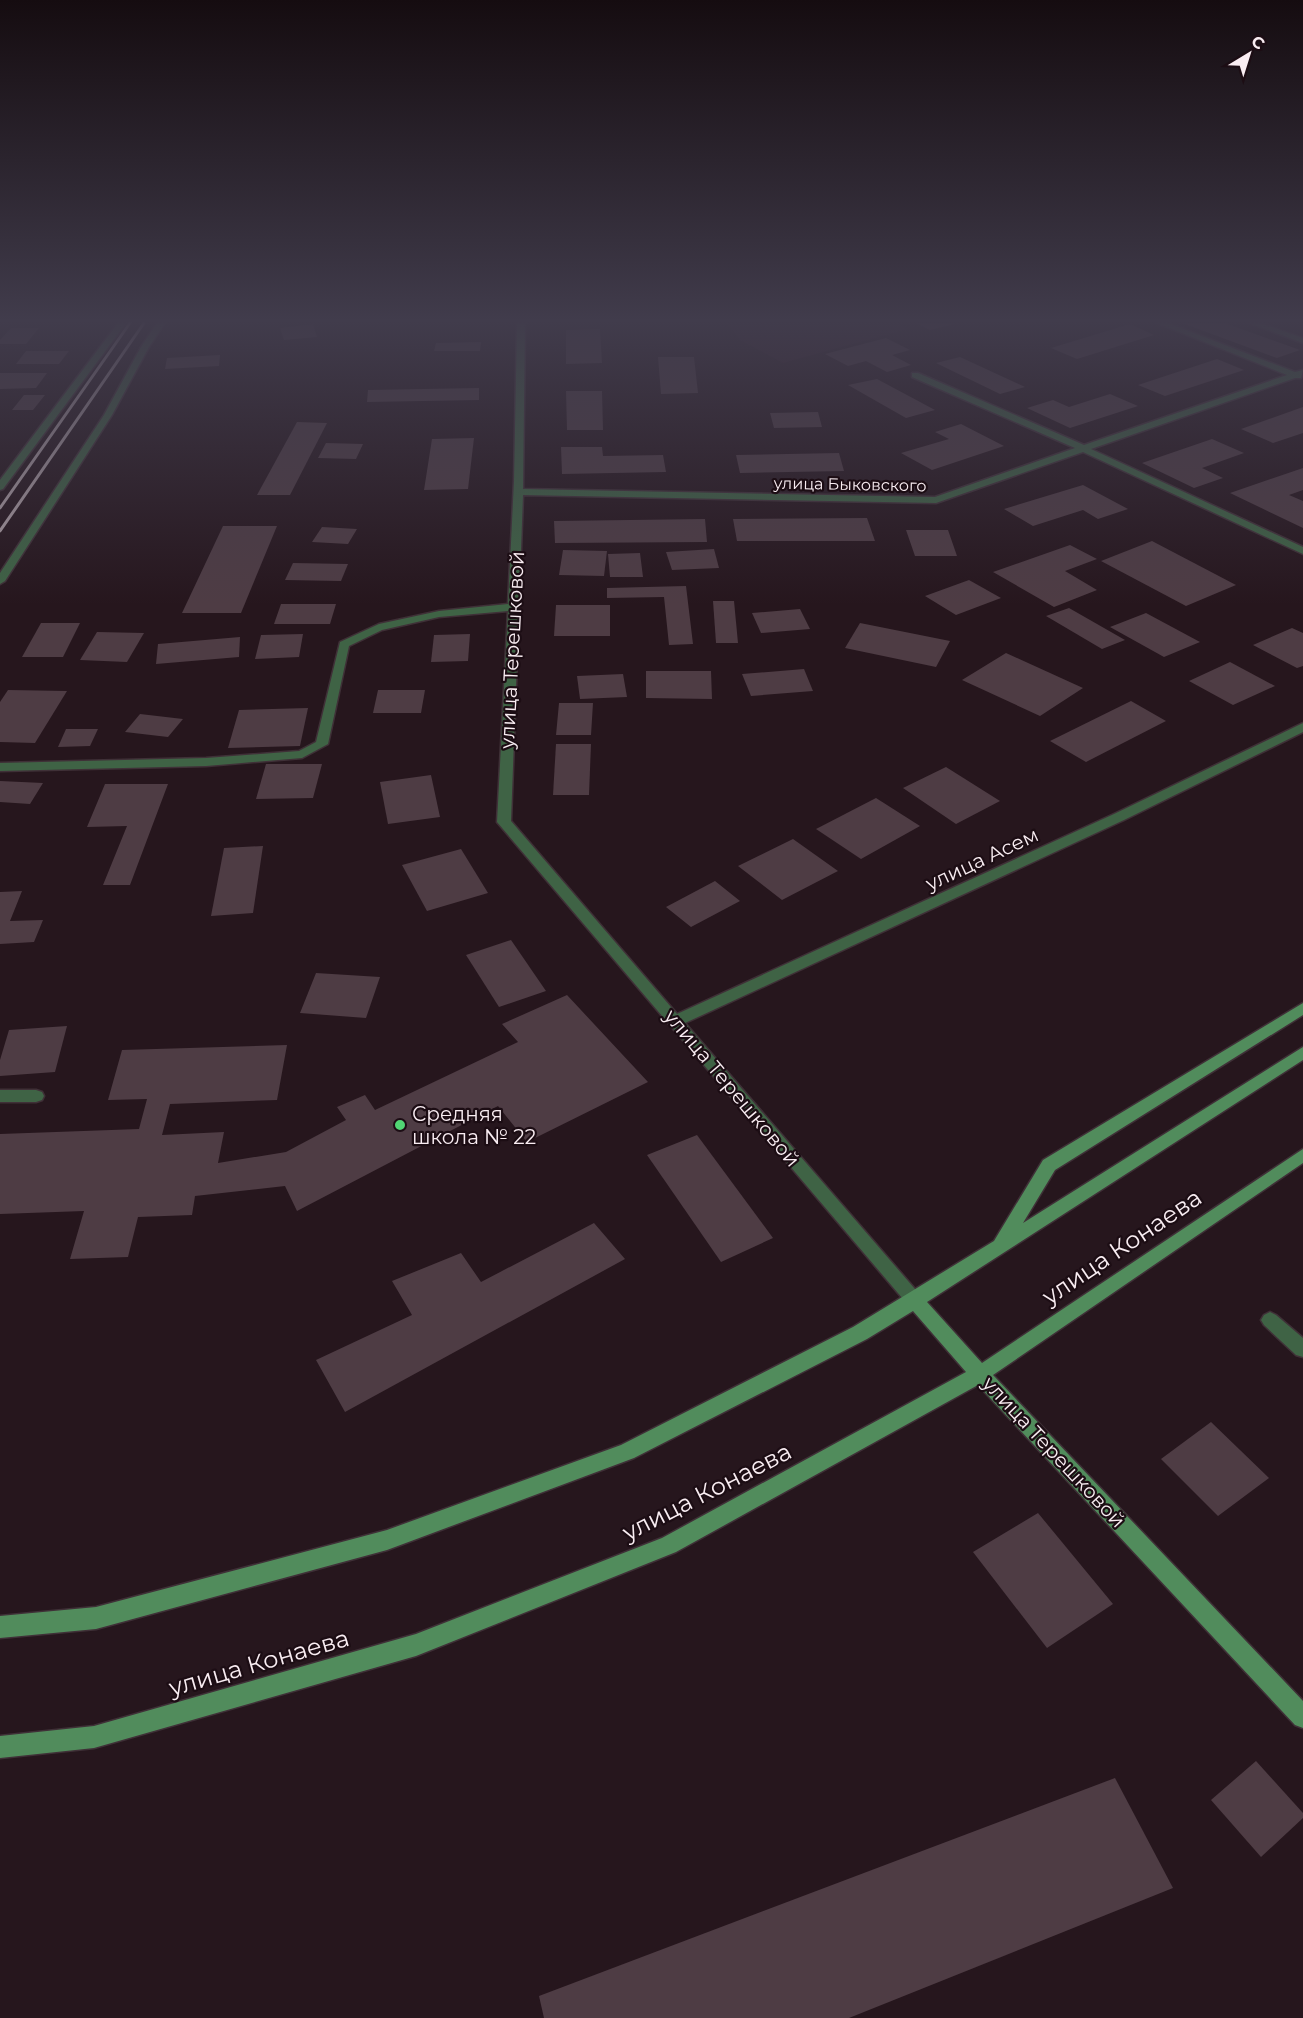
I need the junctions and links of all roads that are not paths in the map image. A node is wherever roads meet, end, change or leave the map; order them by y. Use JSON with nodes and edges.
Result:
{"nodes":[{"id":1,"x":52,"y":417,"type":"edge"},
{"id":2,"x":107,"y":417,"type":"edge"},
{"id":3,"x":520,"y":417,"type":"edge"},
{"id":4,"x":1011,"y":417,"type":"edge"},
{"id":5,"x":1177,"y":417,"type":"edge"},
{"id":6,"x":1084,"y":449,"type":"junction"},
{"id":7,"x":0,"y":487,"type":"edge"},
{"id":8,"x":519,"y":492,"type":"junction"},
{"id":9,"x":1303,"y":551,"type":"edge"},
{"id":10,"x":0,"y":581,"type":"edge"},
{"id":11,"x":514,"y":607,"type":"junction"},
{"id":12,"x":1303,"y":727,"type":"edge"},
{"id":13,"x":0,"y":767,"type":"edge"},
{"id":14,"x":1303,"y":1008,"type":"edge"},
{"id":15,"x":675,"y":1021,"type":"junction"},
{"id":16,"x":1303,"y":1053,"type":"edge"},
{"id":17,"x":0,"y":1096,"type":"edge"},
{"id":18,"x":36,"y":1096,"type":"dead end"},
{"id":19,"x":1303,"y":1155,"type":"edge"},
{"id":20,"x":999,"y":1247,"type":"junction"},
{"id":21,"x":915,"y":1301,"type":"junction"},
{"id":22,"x":1270,"y":1320,"type":"dead end"},
{"id":23,"x":1303,"y":1349,"type":"edge"},
{"id":24,"x":980,"y":1374,"type":"junction"},
{"id":25,"x":0,"y":1627,"type":"edge"},
{"id":26,"x":1303,"y":1717,"type":"edge"},
{"id":27,"x":0,"y":1747,"type":"edge"}],
"edges":[{"from":1,"to":7,"type":"street"},
{"from":2,"to":10,"type":"street"},
{"from":3,"to":8,"type":"street","name":"улица Терешковой"},
{"from":4,"to":6,"type":"street"},
{"from":5,"to":6,"type":"street","name":"улица Быковского"},
{"from":6,"to":8,"type":"street","name":"улица Быковского"},
{"from":6,"to":9,"type":"street"},
{"from":8,"to":11,"type":"street","name":"улица Терешковой"},
{"from":11,"to":13,"type":"street"},
{"from":11,"to":15,"type":"street","name":"улица Терешковой"},
{"from":12,"to":15,"type":"street","name":"улица Асем"},
{"from":14,"to":20,"type":"main road"},
{"from":15,"to":21,"type":"street","name":"улица Терешковой"},
{"from":16,"to":20,"type":"main road"},
{"from":17,"to":18,"type":"street"},
{"from":19,"to":24,"type":"main road","name":"улица Конаева"},
{"from":20,"to":21,"type":"main road"},
{"from":21,"to":24,"type":"main road","name":"улица Терешковой"},
{"from":21,"to":25,"type":"main road"},
{"from":22,"to":23,"type":"street"},
{"from":24,"to":26,"type":"main road","name":"улица Терешковой"},
{"from":24,"to":27,"type":"main road","name":"улица Конаева"}]}
